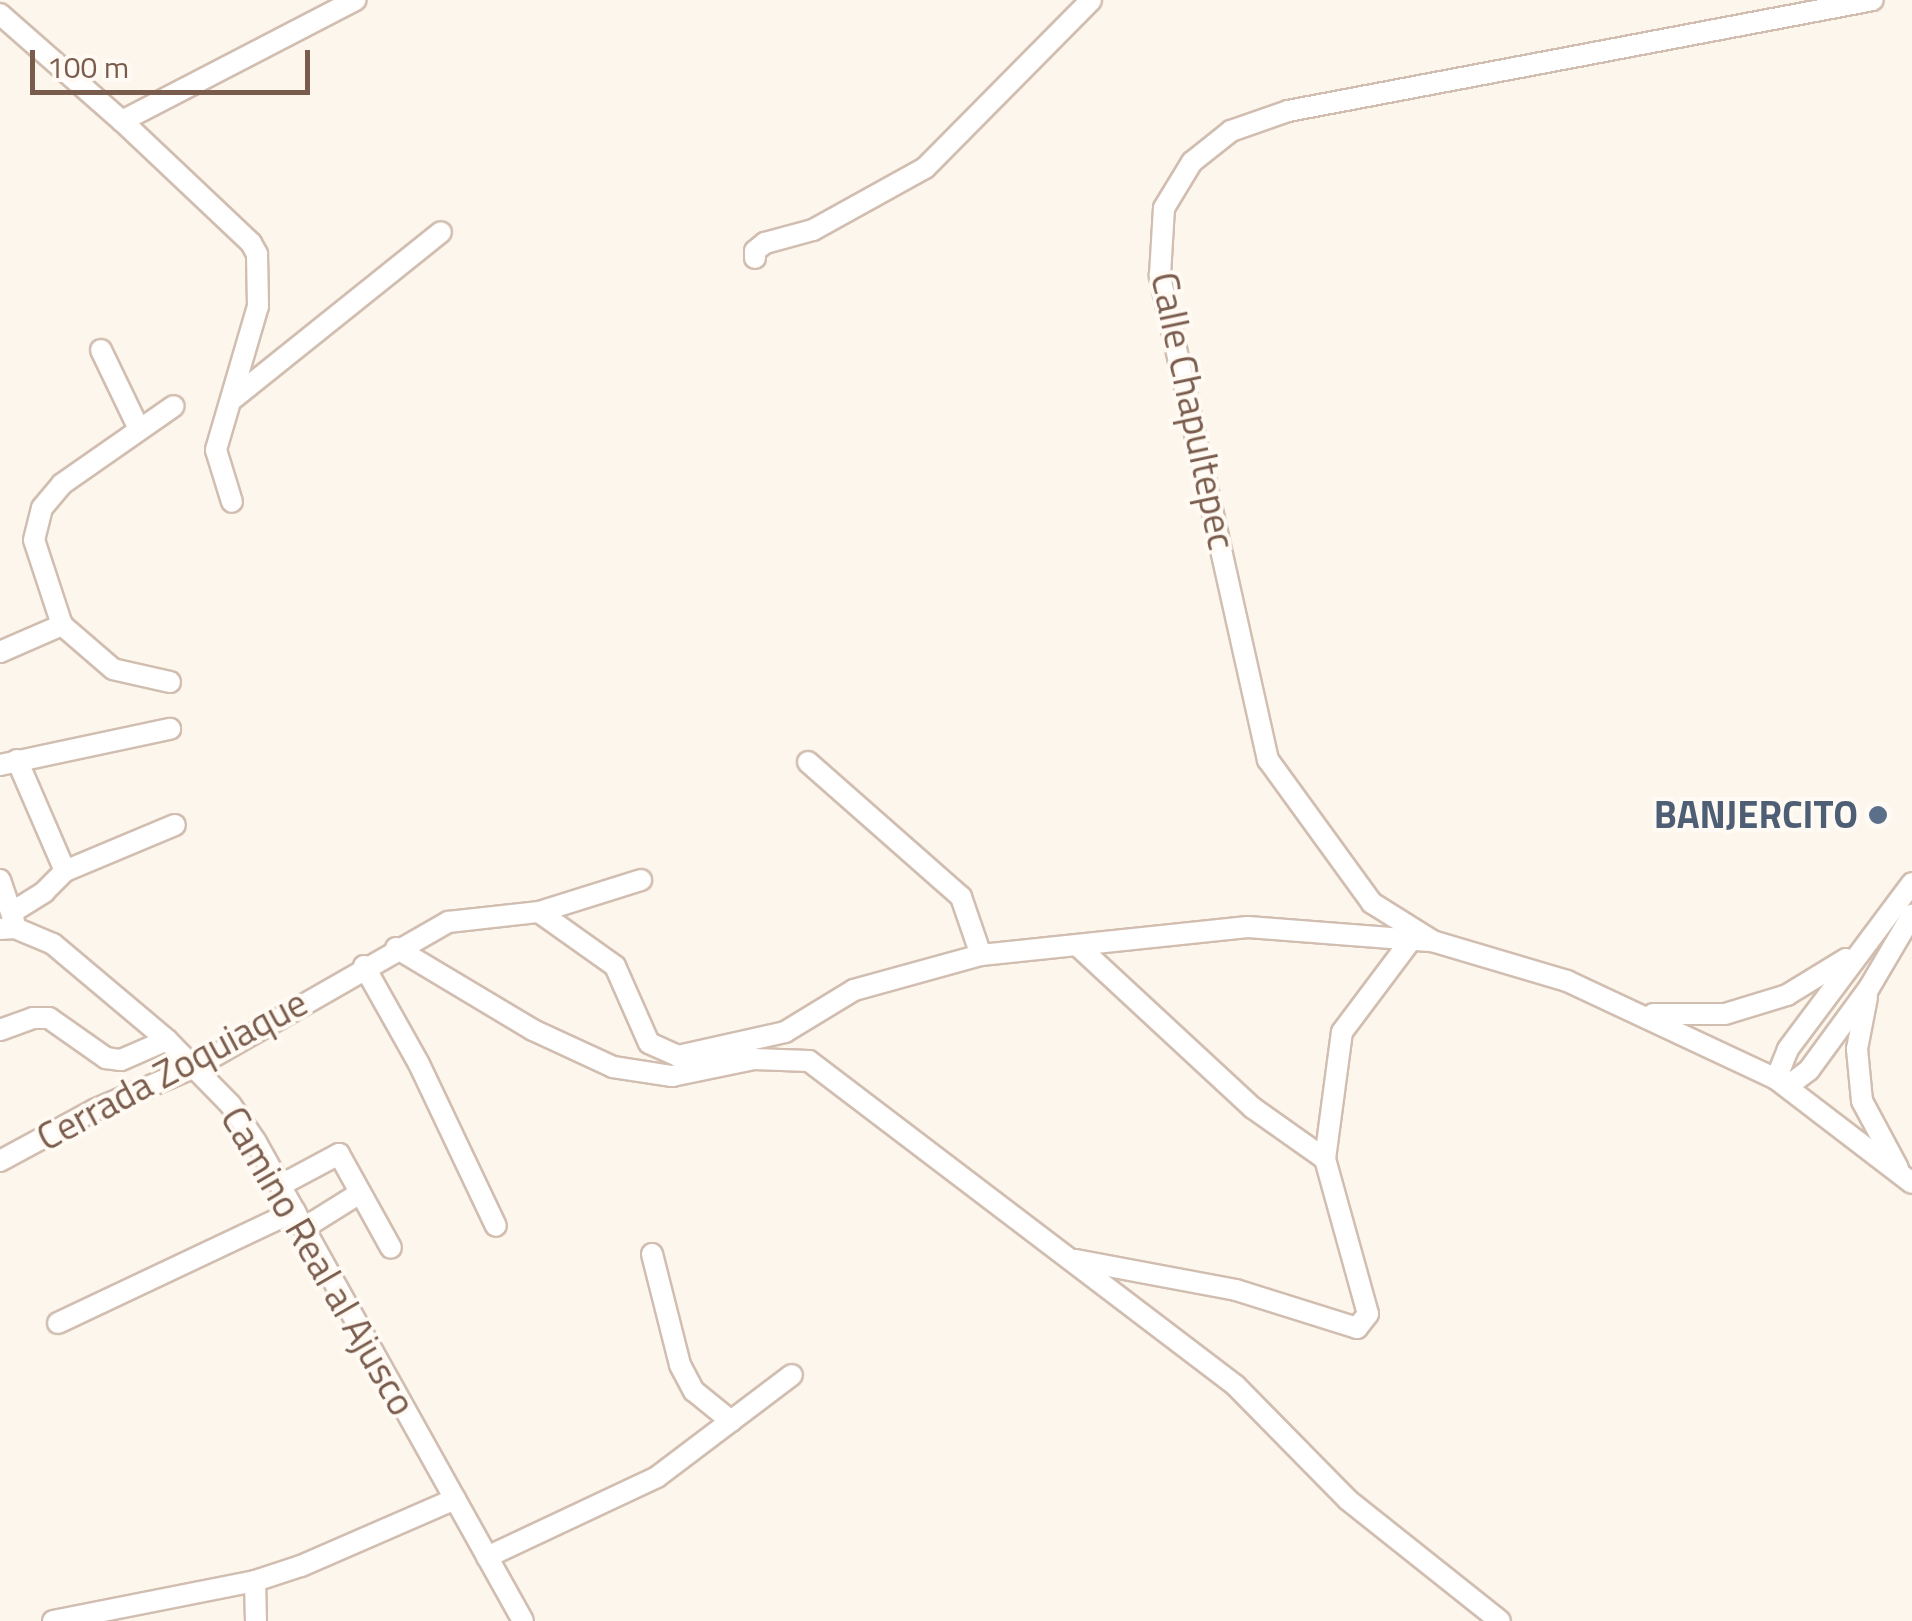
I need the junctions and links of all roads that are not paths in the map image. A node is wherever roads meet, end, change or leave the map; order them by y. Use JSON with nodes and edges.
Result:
{"nodes":[{"id":1,"x":1091,"y":0,"type":"edge"},
{"id":2,"x":1873,"y":0,"type":"edge"},
{"id":3,"x":347,"y":2,"type":"edge"},
{"id":4,"x":0,"y":14,"type":"edge"},
{"id":5,"x":122,"y":121,"type":"junction"},
{"id":6,"x":441,"y":232,"type":"dead end"},
{"id":7,"x":755,"y":258,"type":"dead end"},
{"id":8,"x":101,"y":350,"type":"dead end"},
{"id":9,"x":234,"y":398,"type":"junction"},
{"id":10,"x":174,"y":406,"type":"dead end"},
{"id":11,"x":138,"y":427,"type":"junction"},
{"id":12,"x":232,"y":502,"type":"dead end"},
{"id":13,"x":62,"y":625,"type":"junction"},
{"id":14,"x":0,"y":652,"type":"edge"},
{"id":15,"x":170,"y":682,"type":"dead end"},
{"id":16,"x":170,"y":729,"type":"dead end"},
{"id":17,"x":808,"y":762,"type":"dead end"},
{"id":18,"x":8,"y":763,"type":"edge"},
{"id":19,"x":176,"y":824,"type":"dead end"},
{"id":20,"x":65,"y":871,"type":"junction"},
{"id":21,"x":0,"y":880,"type":"edge"},
{"id":22,"x":641,"y":880,"type":"dead end"},
{"id":23,"x":1912,"y":883,"type":"edge"},
{"id":24,"x":539,"y":912,"type":"junction"},
{"id":25,"x":1912,"y":914,"type":"edge"},
{"id":26,"x":10,"y":923,"type":"edge"},
{"id":27,"x":1421,"y":940,"type":"junction"},
{"id":28,"x":396,"y":948,"type":"junction"},
{"id":29,"x":1079,"y":948,"type":"junction"},
{"id":30,"x":1856,"y":953,"type":"junction"},
{"id":31,"x":981,"y":954,"type":"junction"},
{"id":32,"x":364,"y":966,"type":"junction"},
{"id":33,"x":1869,"y":988,"type":"junction"},
{"id":34,"x":1643,"y":1014,"type":"junction"},
{"id":35,"x":0,"y":1030,"type":"edge"},
{"id":36,"x":167,"y":1040,"type":"junction"},
{"id":37,"x":195,"y":1067,"type":"junction"},
{"id":38,"x":1782,"y":1082,"type":"junction"},
{"id":39,"x":1326,"y":1159,"type":"junction"},
{"id":40,"x":0,"y":1162,"type":"edge"},
{"id":41,"x":1906,"y":1179,"type":"edge"},
{"id":42,"x":281,"y":1186,"type":"junction"},
{"id":43,"x":360,"y":1193,"type":"junction"},
{"id":44,"x":300,"y":1219,"type":"junction"},
{"id":45,"x":496,"y":1226,"type":"dead end"},
{"id":46,"x":390,"y":1248,"type":"dead end"},
{"id":47,"x":652,"y":1254,"type":"dead end"},
{"id":48,"x":1069,"y":1259,"type":"junction"},
{"id":49,"x":58,"y":1322,"type":"dead end"},
{"id":50,"x":792,"y":1375,"type":"dead end"},
{"id":51,"x":731,"y":1421,"type":"junction"},
{"id":52,"x":455,"y":1499,"type":"junction"},
{"id":53,"x":487,"y":1558,"type":"junction"},
{"id":54,"x":254,"y":1580,"type":"junction"},
{"id":55,"x":56,"y":1621,"type":"edge"},
{"id":56,"x":256,"y":1621,"type":"edge"},
{"id":57,"x":524,"y":1621,"type":"edge"},
{"id":58,"x":1500,"y":1621,"type":"edge"}],
"edges":[{"from":1,"to":7,"type":"street"},
{"from":2,"to":27,"type":"street","name":"Calle Chapultepec"},
{"from":3,"to":5,"type":"street"},
{"from":4,"to":5,"type":"street"},
{"from":5,"to":9,"type":"street"},
{"from":6,"to":9,"type":"street"},
{"from":8,"to":11,"type":"street"},
{"from":9,"to":12,"type":"street"},
{"from":10,"to":11,"type":"street"},
{"from":11,"to":13,"type":"street"},
{"from":13,"to":14,"type":"street"},
{"from":13,"to":15,"type":"street"},
{"from":16,"to":18,"type":"street"},
{"from":17,"to":31,"type":"street"},
{"from":18,"to":20,"type":"street"},
{"from":19,"to":20,"type":"street"},
{"from":20,"to":26,"type":"street"},
{"from":21,"to":26,"type":"street"},
{"from":22,"to":24,"type":"street","name":"Cerrada Zoquiaque"},
{"from":23,"to":30,"type":"street"},
{"from":24,"to":28,"type":"street","name":"Cerrada Zoquiaque"},
{"from":24,"to":31,"type":"street"},
{"from":25,"to":33,"type":"street"},
{"from":26,"to":36,"type":"street","name":"Camino Real al Ajusco"},
{"from":27,"to":29,"type":"street"},
{"from":27,"to":34,"type":"street"},
{"from":27,"to":39,"type":"street"},
{"from":28,"to":32,"type":"street","name":"Cerrada Zoquiaque"},
{"from":28,"to":48,"type":"street"},
{"from":29,"to":31,"type":"street"},
{"from":29,"to":39,"type":"street"},
{"from":30,"to":34,"type":"street"},
{"from":30,"to":38,"type":"street"},
{"from":32,"to":37,"type":"street","name":"Cerrada Zoquiaque"},
{"from":32,"to":45,"type":"street"},
{"from":33,"to":38,"type":"street"},
{"from":33,"to":41,"type":"street"},
{"from":34,"to":38,"type":"street"},
{"from":35,"to":36,"type":"street"},
{"from":36,"to":37,"type":"street","name":"Camino Real al Ajusco"},
{"from":37,"to":40,"type":"street","name":"Cerrada Zoquiaque"},
{"from":37,"to":42,"type":"street","name":"Camino Real al Ajusco"},
{"from":38,"to":41,"type":"street"},
{"from":39,"to":48,"type":"street"},
{"from":42,"to":43,"type":"street"},
{"from":42,"to":44,"type":"street","name":"Camino Real al Ajusco"},
{"from":43,"to":44,"type":"street"},
{"from":43,"to":46,"type":"street"},
{"from":44,"to":49,"type":"street"},
{"from":44,"to":52,"type":"street","name":"Camino Real al Ajusco"},
{"from":47,"to":51,"type":"street"},
{"from":48,"to":58,"type":"street"},
{"from":50,"to":51,"type":"street"},
{"from":51,"to":53,"type":"street"},
{"from":52,"to":53,"type":"street","name":"Camino Real al Ajusco"},
{"from":52,"to":54,"type":"street"},
{"from":53,"to":57,"type":"street","name":"Camino Real al Ajusco"},
{"from":54,"to":55,"type":"street"},
{"from":54,"to":56,"type":"street"}]}
